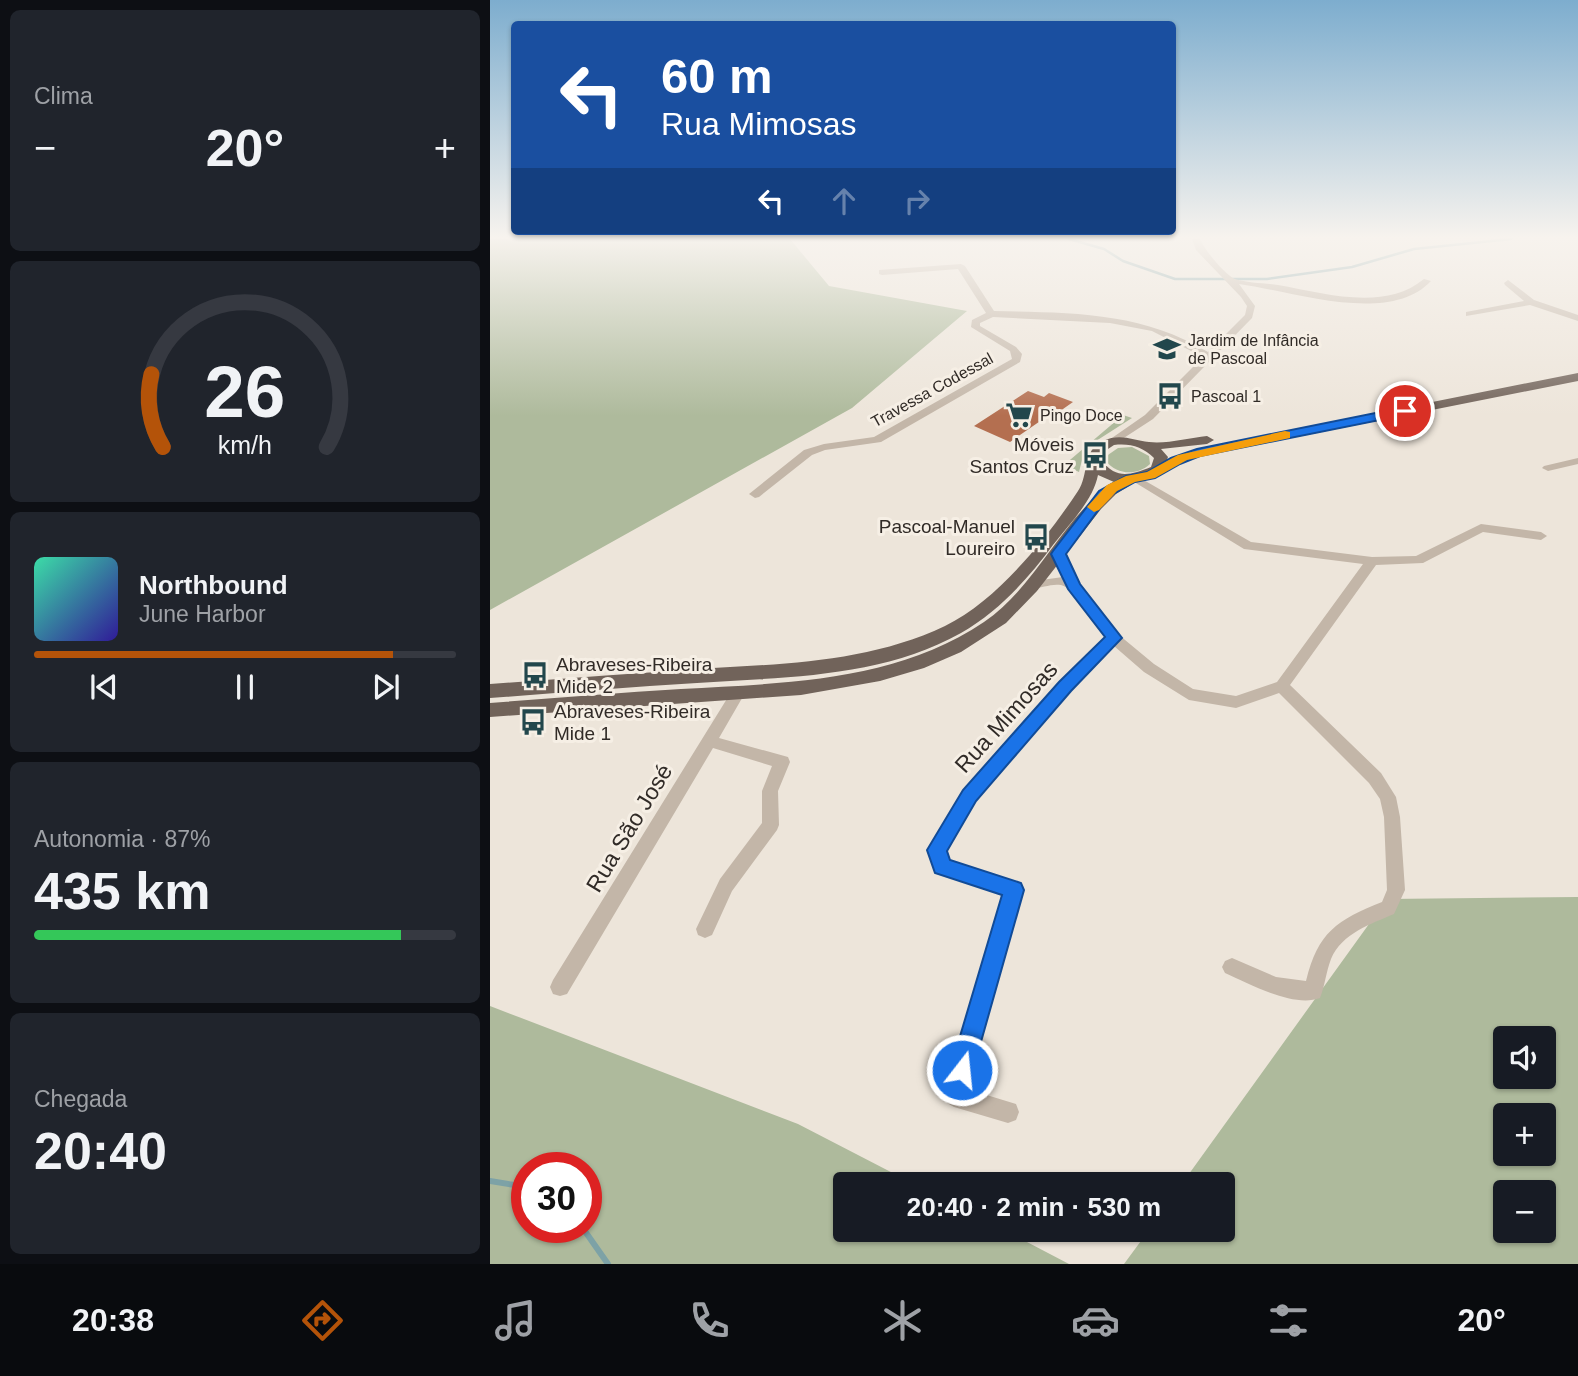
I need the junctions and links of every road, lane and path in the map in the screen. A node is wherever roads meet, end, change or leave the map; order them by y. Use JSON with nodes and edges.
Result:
{"nodes":[{"id":1,"x":981,"y":298,"type":"edge"},
{"id":2,"x":1245,"y":298,"type":"edge"},
{"id":3,"x":1349,"y":298,"type":"edge"},
{"id":4,"x":1392,"y":298,"type":"edge"},
{"id":5,"x":1526,"y":298,"type":"edge"},
{"id":6,"x":1531,"y":302,"type":"junction"},
{"id":7,"x":991,"y":313,"type":"junction"},
{"id":8,"x":1469,"y":314,"type":"dead end"},
{"id":9,"x":1578,"y":318,"type":"edge"},
{"id":10,"x":1210,"y":357,"type":"junction"},
{"id":11,"x":1578,"y":367,"type":"edge"},
{"id":12,"x":1578,"y":377,"type":"edge"},
{"id":13,"x":1149,"y":417,"type":"junction"},
{"id":14,"x":1113,"y":443,"type":"junction"},
{"id":15,"x":1144,"y":445,"type":"junction"},
{"id":16,"x":1095,"y":461,"type":"junction"},
{"id":17,"x":1578,"y":461,"type":"edge"},
{"id":18,"x":1548,"y":468,"type":"dead end"},
{"id":19,"x":1154,"y":472,"type":"junction"},
{"id":20,"x":1133,"y":479,"type":"junction"},
{"id":21,"x":755,"y":494,"type":"dead end"},
{"id":22,"x":1167,"y":496,"type":"junction"},
{"id":23,"x":1541,"y":536,"type":"dead end"},
{"id":24,"x":1058,"y":554,"type":"junction"},
{"id":25,"x":1372,"y":561,"type":"junction"},
{"id":26,"x":1032,"y":585,"type":"junction"},
{"id":27,"x":1074,"y":586,"type":"junction"},
{"id":28,"x":1114,"y":638,"type":"junction"},
{"id":29,"x":1282,"y":686,"type":"junction"},
{"id":30,"x":490,"y":691,"type":"edge"},
{"id":31,"x":738,"y":693,"type":"junction"},
{"id":32,"x":490,"y":710,"type":"edge"},
{"id":33,"x":709,"y":741,"type":"junction"},
{"id":34,"x":705,"y":929,"type":"dead end"},
{"id":35,"x":1232,"y":967,"type":"dead end"},
{"id":36,"x":560,"y":987,"type":"dead end"},
{"id":37,"x":1008,"y":1112,"type":"dead end"}],
"edges":[{"from":1,"to":7,"type":"street"},
{"from":2,"to":10,"type":"street"},
{"from":3,"to":4,"type":"street"},
{"from":5,"to":6,"type":"street"},
{"from":6,"to":8,"type":"street"},
{"from":6,"to":9,"type":"street"},
{"from":7,"to":10,"type":"street"},
{"from":7,"to":21,"type":"street","name":"Travessa Codessal"},
{"from":10,"to":13,"type":"street"},
{"from":11,"to":15,"type":"main road"},
{"from":12,"to":19,"type":"main road"},
{"from":13,"to":14,"type":"street"},
{"from":13,"to":15,"type":"street"},
{"from":14,"to":15,"type":"main road"},
{"from":14,"to":16,"type":"main road"},
{"from":15,"to":19,"type":"main road"},
{"from":16,"to":20,"type":"main road"},
{"from":16,"to":30,"type":"main road"},
{"from":17,"to":18,"type":"street"},
{"from":19,"to":20,"type":"main road"},
{"from":19,"to":22,"type":"street"},
{"from":20,"to":22,"type":"street"},
{"from":20,"to":24,"type":"main road"},
{"from":22,"to":25,"type":"street"},
{"from":23,"to":25,"type":"street"},
{"from":24,"to":26,"type":"main road"},
{"from":24,"to":27,"type":"street"},
{"from":25,"to":29,"type":"street"},
{"from":26,"to":27,"type":"street"},
{"from":26,"to":31,"type":"main road"},
{"from":27,"to":28,"type":"street"},
{"from":28,"to":29,"type":"street"},
{"from":28,"to":37,"type":"street","name":"Rua Mimosas"},
{"from":29,"to":35,"type":"street"},
{"from":31,"to":32,"type":"main road"},
{"from":31,"to":33,"type":"street","name":"Rua São José"},
{"from":33,"to":34,"type":"street"},
{"from":33,"to":36,"type":"street","name":"Rua São José"}]}
